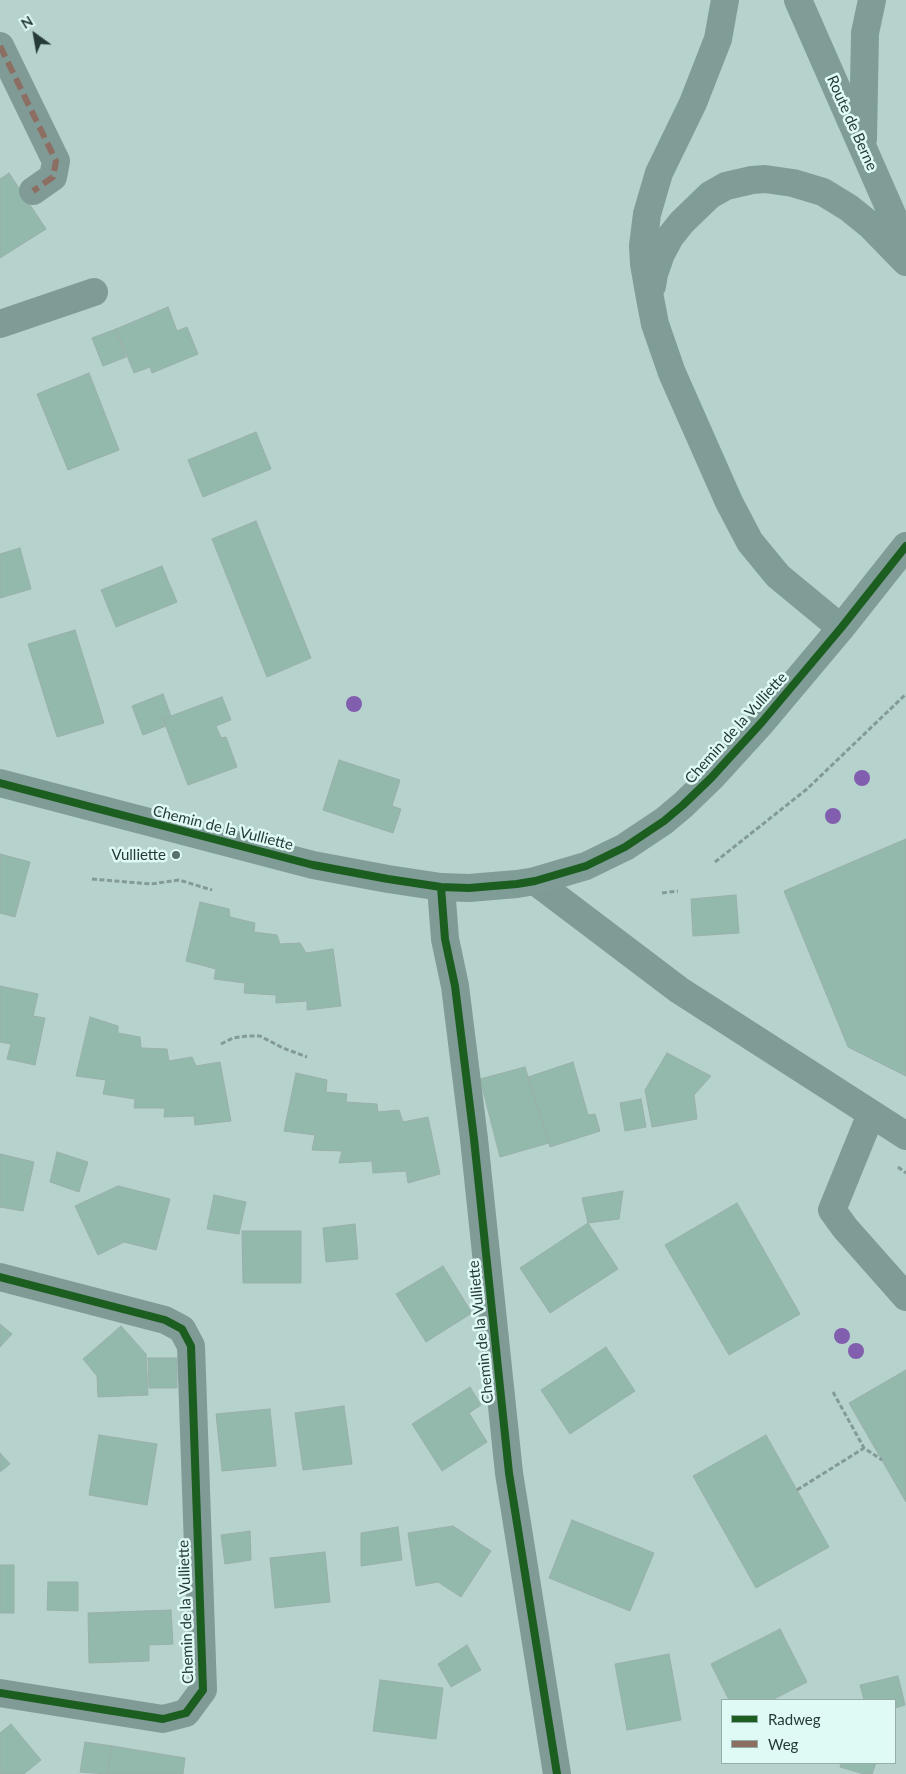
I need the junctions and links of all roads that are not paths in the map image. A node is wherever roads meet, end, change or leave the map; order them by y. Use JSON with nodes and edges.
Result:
{"nodes":[{"id":1,"x":725,"y":0,"type":"edge"},
{"id":2,"x":798,"y":0,"type":"edge"},
{"id":3,"x":872,"y":0,"type":"edge"},
{"id":4,"x":0,"y":46,"type":"edge"},
{"id":5,"x":863,"y":148,"type":"junction"},
{"id":6,"x":33,"y":191,"type":"dead end"},
{"id":7,"x":906,"y":246,"type":"edge"},
{"id":8,"x":906,"y":262,"type":"edge"},
{"id":9,"x":94,"y":292,"type":"dead end"},
{"id":10,"x":650,"y":298,"type":"junction"},
{"id":11,"x":0,"y":324,"type":"edge"},
{"id":12,"x":906,"y":546,"type":"edge"},
{"id":13,"x":841,"y":628,"type":"junction"},
{"id":14,"x":0,"y":784,"type":"edge"},
{"id":15,"x":535,"y":881,"type":"junction"},
{"id":16,"x":442,"y":886,"type":"junction"},
{"id":17,"x":871,"y":1114,"type":"junction"},
{"id":18,"x":906,"y":1136,"type":"edge"},
{"id":19,"x":0,"y":1277,"type":"edge"},
{"id":20,"x":906,"y":1297,"type":"edge"},
{"id":21,"x":0,"y":1693,"type":"edge"},
{"id":22,"x":557,"y":1774,"type":"edge"}],
"edges":[{"from":1,"to":10,"type":"main road"},
{"from":2,"to":5,"type":"main road","name":"Route de Berne"},
{"from":3,"to":5,"type":"main road"},
{"from":4,"to":6,"type":"street"},
{"from":5,"to":7,"type":"main road","name":"Route de Berne"},
{"from":8,"to":10,"type":"main road"},
{"from":9,"to":11,"type":"street"},
{"from":10,"to":13,"type":"main road"},
{"from":12,"to":13,"type":"main road","name":"Chemin de la Vulliette"},
{"from":13,"to":15,"type":"main road","name":"Chemin de la Vulliette"},
{"from":14,"to":16,"type":"main road","name":"Chemin de la Vulliette"},
{"from":15,"to":16,"type":"main road","name":"Chemin de la Vulliette"},
{"from":15,"to":17,"type":"street"},
{"from":16,"to":22,"type":"street","name":"Chemin de la Vulliette"},
{"from":17,"to":18,"type":"street"},
{"from":17,"to":20,"type":"street"},
{"from":19,"to":21,"type":"street","name":"Chemin de la Vulliette"}]}
